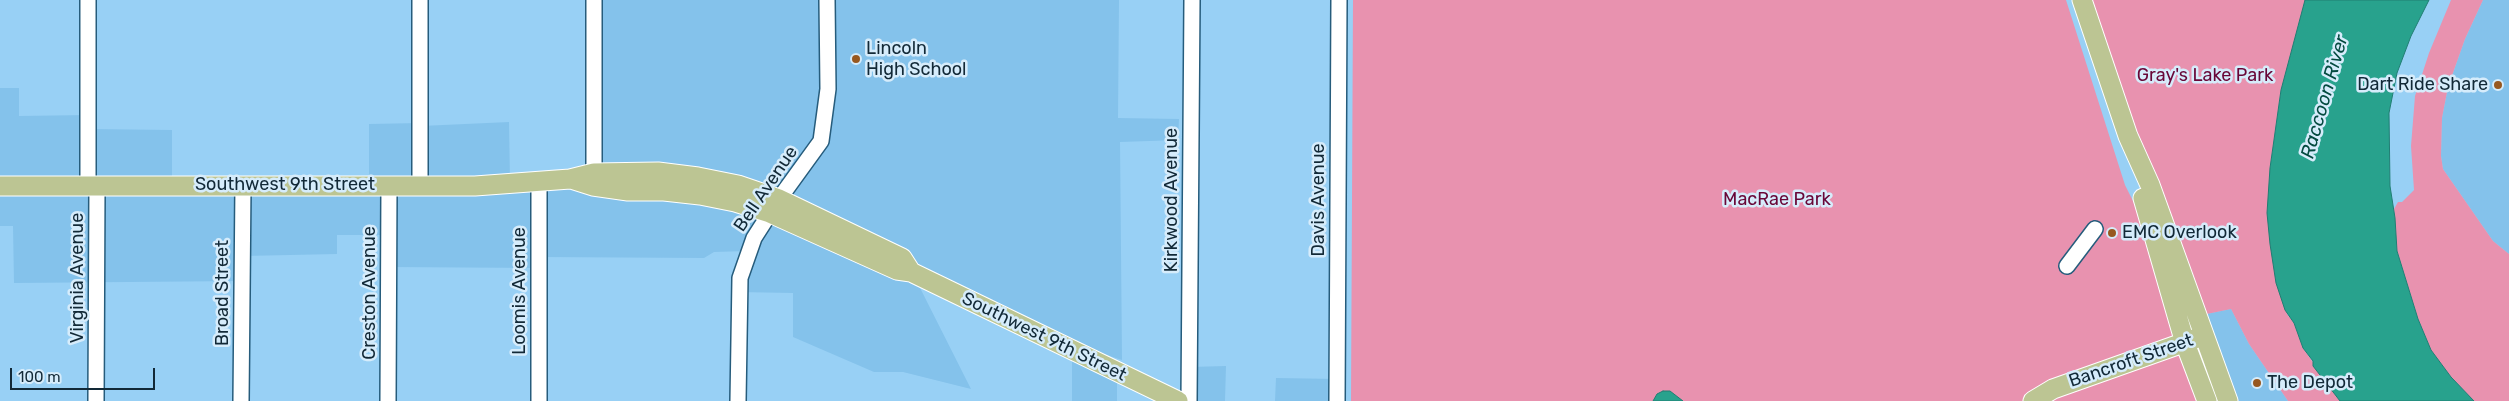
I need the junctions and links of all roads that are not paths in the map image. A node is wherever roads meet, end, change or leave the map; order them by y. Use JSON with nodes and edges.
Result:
{"nodes":[{"id":1,"x":88,"y":0,"type":"edge"},
{"id":2,"x":420,"y":0,"type":"edge"},
{"id":3,"x":594,"y":0,"type":"edge"},
{"id":4,"x":827,"y":0,"type":"edge"},
{"id":5,"x":1192,"y":0,"type":"edge"},
{"id":6,"x":1339,"y":0,"type":"edge"},
{"id":7,"x":2082,"y":0,"type":"edge"},
{"id":8,"x":2128,"y":136,"type":"junction"},
{"id":9,"x":594,"y":180,"type":"junction"},
{"id":10,"x":539,"y":181,"type":"junction"},
{"id":11,"x":93,"y":185,"type":"junction"},
{"id":12,"x":243,"y":185,"type":"junction"},
{"id":13,"x":389,"y":185,"type":"junction"},
{"id":14,"x":420,"y":185,"type":"junction"},
{"id":15,"x":0,"y":186,"type":"edge"},
{"id":16,"x":774,"y":206,"type":"junction"},
{"id":17,"x":2095,"y":229,"type":"dead end"},
{"id":18,"x":2067,"y":266,"type":"dead end"},
{"id":19,"x":2203,"y":336,"type":"junction"},
{"id":20,"x":2185,"y":343,"type":"junction"},
{"id":21,"x":96,"y":401,"type":"edge"},
{"id":22,"x":242,"y":401,"type":"edge"},
{"id":23,"x":388,"y":401,"type":"edge"},
{"id":24,"x":539,"y":401,"type":"edge"},
{"id":25,"x":738,"y":401,"type":"edge"},
{"id":26,"x":1178,"y":401,"type":"edge"},
{"id":27,"x":1190,"y":401,"type":"edge"},
{"id":28,"x":1337,"y":401,"type":"edge"},
{"id":29,"x":2033,"y":401,"type":"edge"},
{"id":30,"x":2207,"y":401,"type":"edge"},
{"id":31,"x":2228,"y":401,"type":"edge"}],
"edges":[{"from":1,"to":11,"type":"street","name":"Virginia Avenue"},
{"from":2,"to":14,"type":"street"},
{"from":3,"to":9,"type":"street"},
{"from":4,"to":16,"type":"street","name":"Bell Avenue"},
{"from":5,"to":27,"type":"street","name":"Kirkwood Avenue"},
{"from":6,"to":28,"type":"street","name":"Davis Avenue"},
{"from":7,"to":8,"type":"main road"},
{"from":8,"to":19,"type":"main road"},
{"from":8,"to":20,"type":"main road"},
{"from":9,"to":10,"type":"main road","name":"Southwest 9th Street"},
{"from":9,"to":16,"type":"main road","name":"Southwest 9th Street"},
{"from":10,"to":14,"type":"main road","name":"Southwest 9th Street"},
{"from":10,"to":24,"type":"street","name":"Loomis Avenue"},
{"from":11,"to":12,"type":"main road","name":"Southwest 9th Street"},
{"from":11,"to":15,"type":"main road","name":"Southwest 9th Street"},
{"from":11,"to":21,"type":"street","name":"Virginia Avenue"},
{"from":12,"to":13,"type":"main road","name":"Southwest 9th Street"},
{"from":12,"to":22,"type":"street","name":"Broad Street"},
{"from":13,"to":14,"type":"main road","name":"Southwest 9th Street"},
{"from":13,"to":23,"type":"street","name":"Creston Avenue"},
{"from":16,"to":25,"type":"street","name":"Bell Avenue"},
{"from":16,"to":26,"type":"main road","name":"Southwest 9th Street"},
{"from":17,"to":18,"type":"street"},
{"from":19,"to":20,"type":"main road","name":"Bancroft Street"},
{"from":19,"to":31,"type":"main road"},
{"from":20,"to":29,"type":"main road","name":"Bancroft Street"},
{"from":20,"to":30,"type":"main road"}]}
